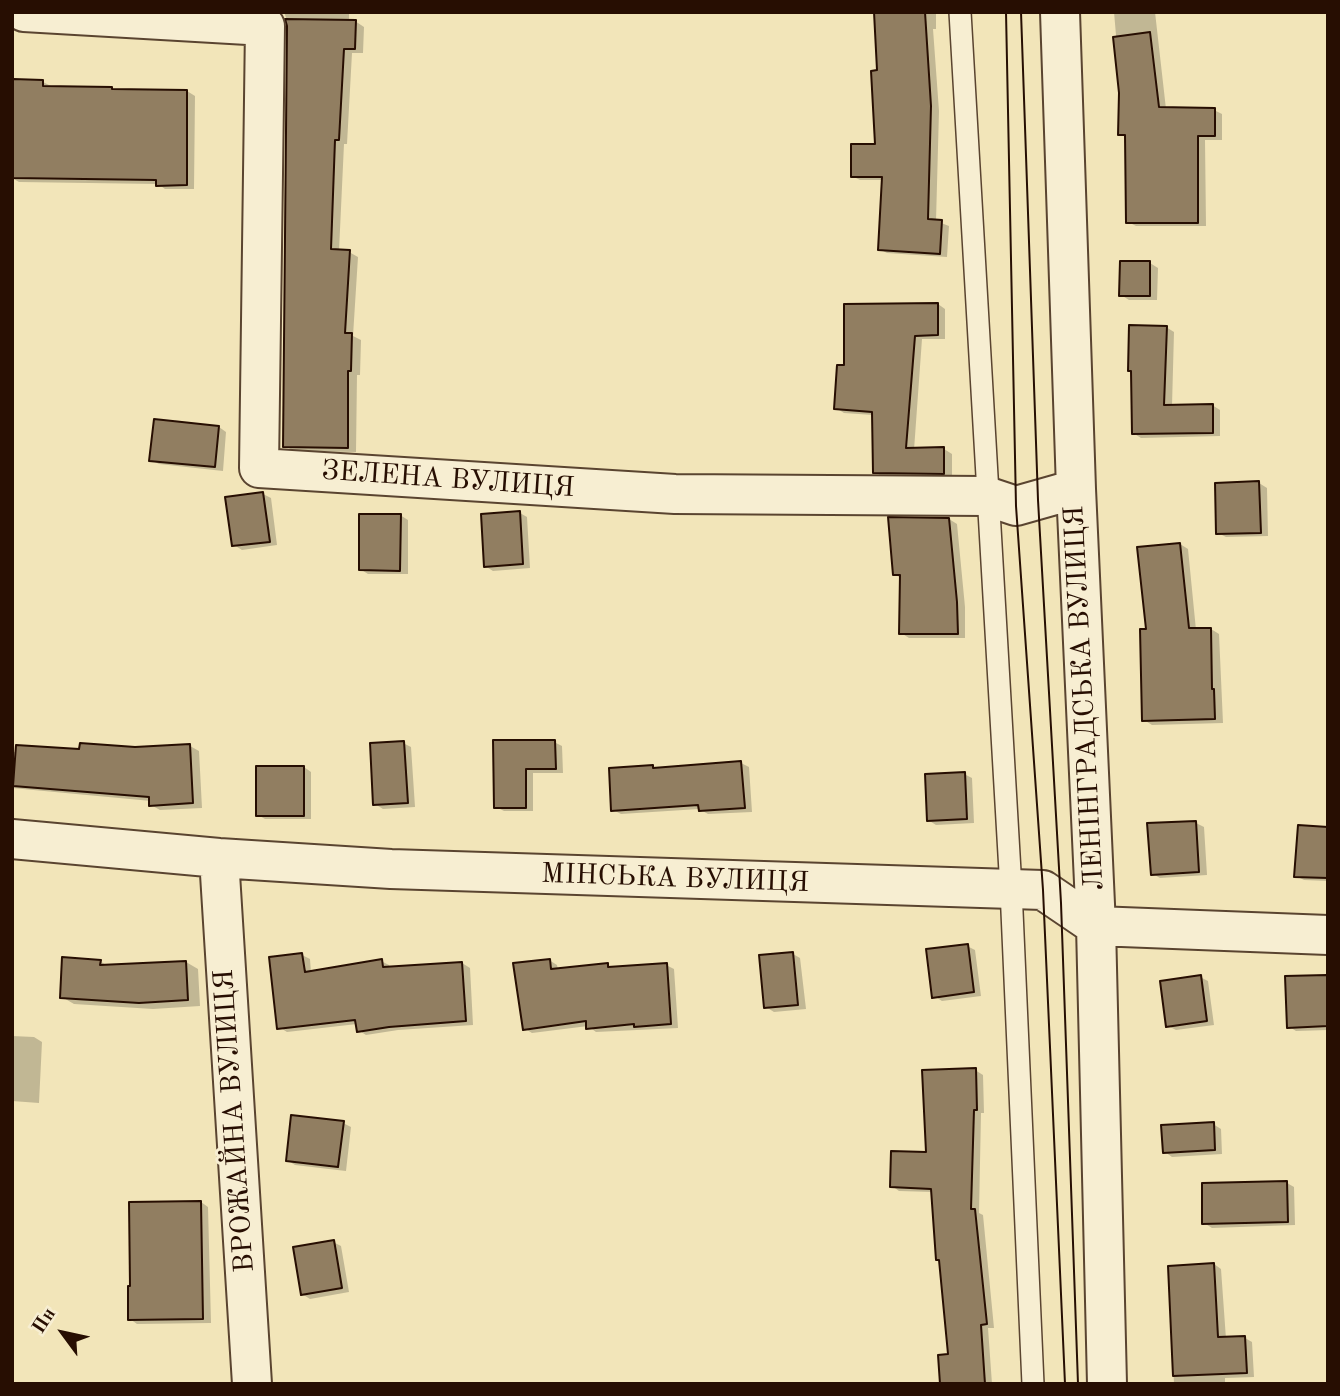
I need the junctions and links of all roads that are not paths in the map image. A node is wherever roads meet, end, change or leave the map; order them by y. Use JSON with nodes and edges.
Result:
{"nodes":[{"id":1,"x":24,"y":12,"type":"edge"},
{"id":2,"x":960,"y":12,"type":"edge"},
{"id":3,"x":1060,"y":12,"type":"edge"},
{"id":4,"x":265,"y":19,"type":"edge"},
{"id":5,"x":1076,"y":489,"type":"junction"},
{"id":6,"x":986,"y":496,"type":"junction"},
{"id":7,"x":12,"y":839,"type":"edge"},
{"id":8,"x":219,"y":858,"type":"junction"},
{"id":9,"x":1010,"y":889,"type":"junction"},
{"id":10,"x":1096,"y":926,"type":"junction"},
{"id":11,"x":1328,"y":935,"type":"edge"},
{"id":12,"x":252,"y":1384,"type":"edge"},
{"id":13,"x":1033,"y":1384,"type":"edge"},
{"id":14,"x":1107,"y":1384,"type":"edge"}],
"edges":[{"from":1,"to":4,"type":"street","name":"ЗЕЛЕНА ВУЛИЦЯ"},
{"from":2,"to":6,"type":"lane"},
{"from":3,"to":5,"type":"street","name":"ЛЕНІНГРАДСЬКА ВУЛИЦЯ"},
{"from":4,"to":6,"type":"street","name":"ЗЕЛЕНА ВУЛИЦЯ"},
{"from":5,"to":6,"type":"street","name":"ЗЕЛЕНА ВУЛИЦЯ"},
{"from":5,"to":10,"type":"street","name":"ЛЕНІНГРАДСЬКА ВУЛИЦЯ"},
{"from":6,"to":9,"type":"lane"},
{"from":7,"to":8,"type":"street","name":"МІНСЬКА ВУЛИЦЯ"},
{"from":8,"to":9,"type":"street","name":"МІНСЬКА ВУЛИЦЯ"},
{"from":8,"to":12,"type":"street","name":"ВРОЖАЙНА ВУЛИЦЯ"},
{"from":9,"to":10,"type":"street","name":"МІНСЬКА ВУЛИЦЯ"},
{"from":9,"to":13,"type":"lane"},
{"from":10,"to":11,"type":"street"},
{"from":10,"to":14,"type":"street","name":"ЛЕНІНГРАДСЬКА ВУЛИЦЯ"}]}
